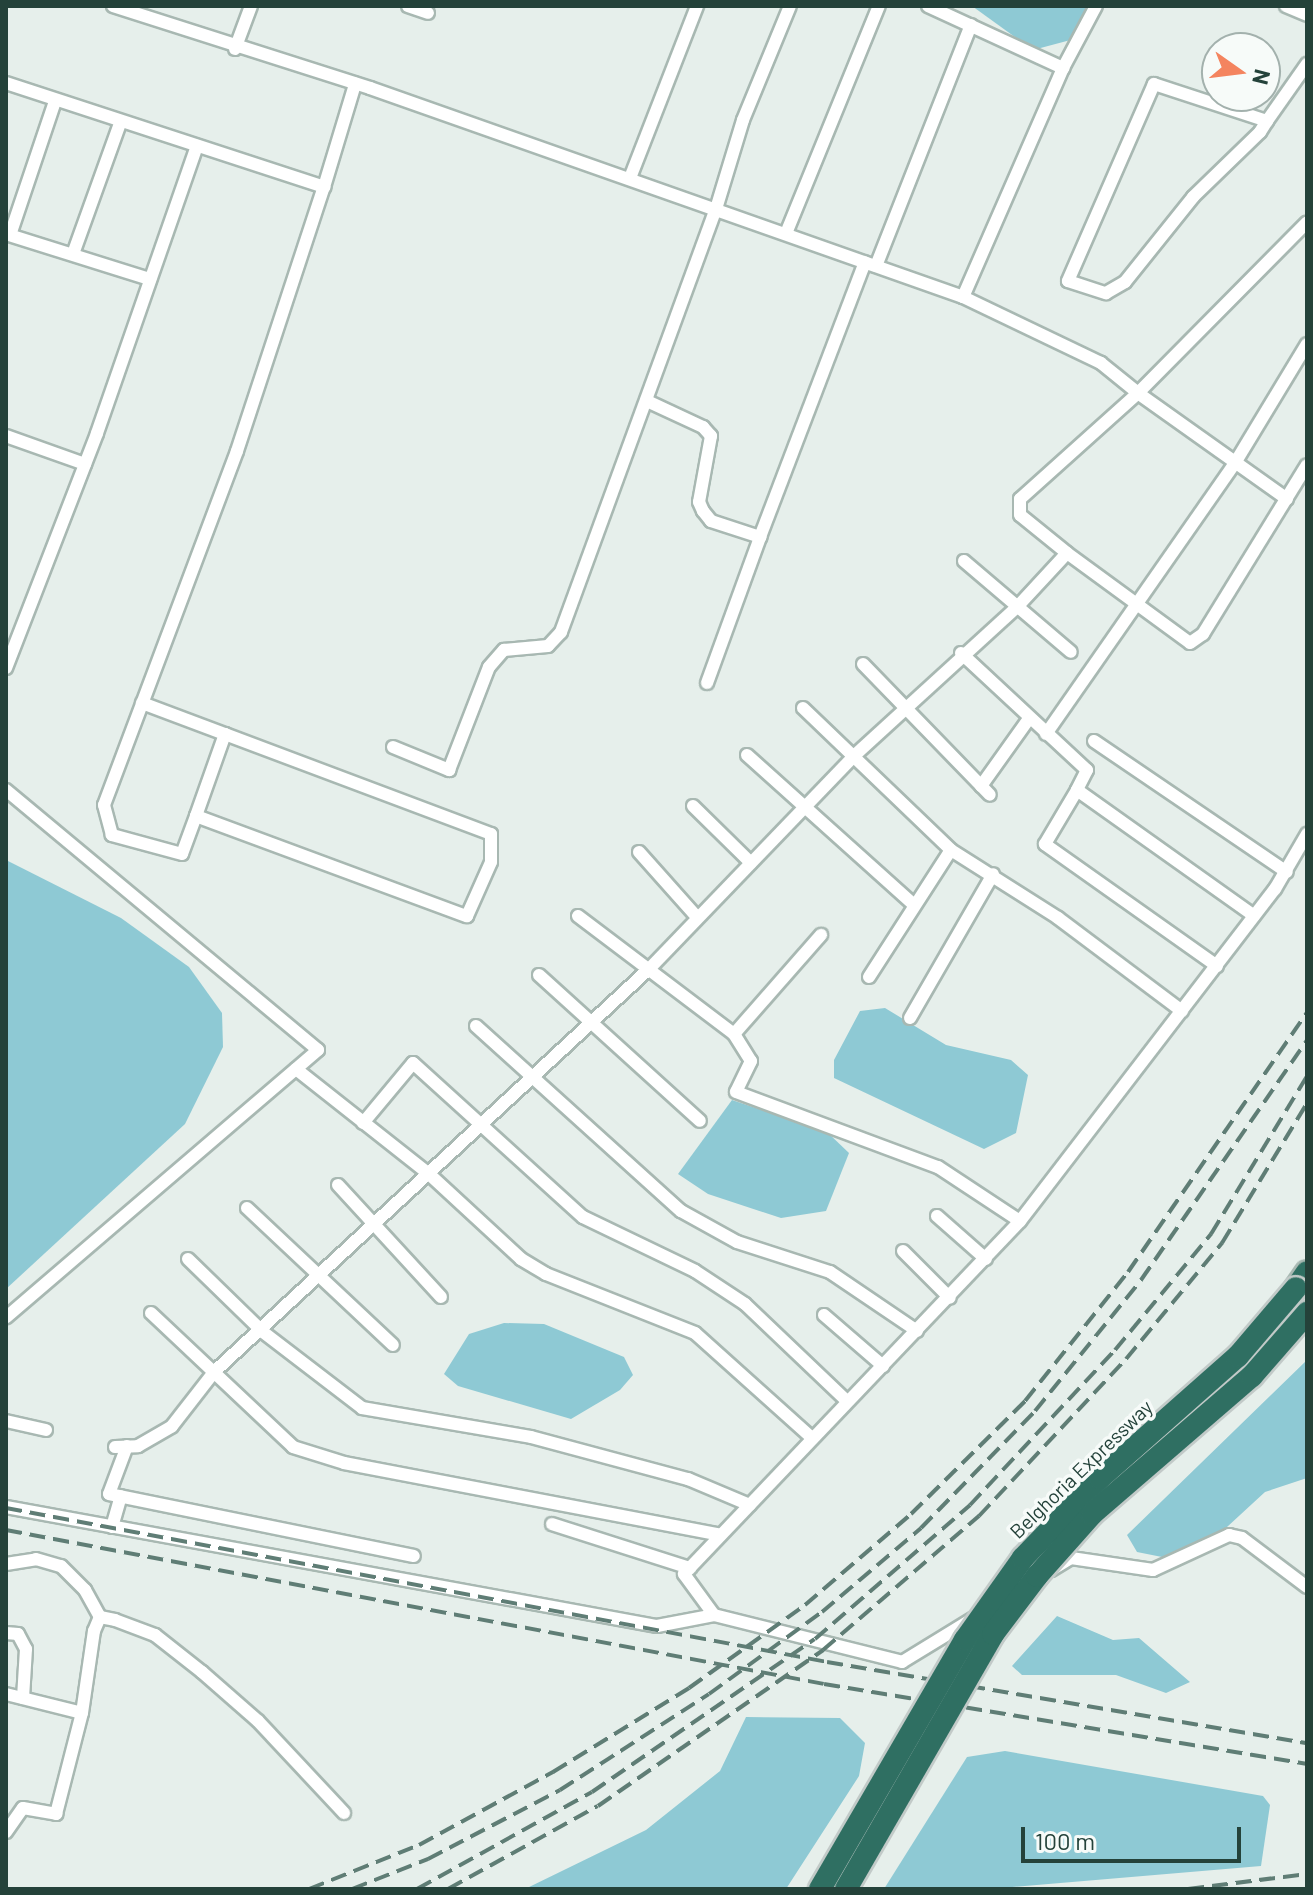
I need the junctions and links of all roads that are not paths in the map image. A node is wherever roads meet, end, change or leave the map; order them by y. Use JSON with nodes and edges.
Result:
{"nodes":[{"id":1,"x":113,"y":6,"type":"edge"},
{"id":2,"x":251,"y":6,"type":"edge"},
{"id":3,"x":408,"y":6,"type":"edge"},
{"id":4,"x":697,"y":6,"type":"edge"},
{"id":5,"x":790,"y":6,"type":"edge"},
{"id":6,"x":879,"y":6,"type":"edge"},
{"id":7,"x":928,"y":6,"type":"edge"},
{"id":8,"x":1096,"y":6,"type":"edge"},
{"id":9,"x":1286,"y":6,"type":"edge"},
{"id":10,"x":144,"y":10,"type":"edge"},
{"id":11,"x":428,"y":13,"type":"dead end"},
{"id":12,"x":1307,"y":15,"type":"edge"},
{"id":13,"x":971,"y":25,"type":"junction"},
{"id":14,"x":235,"y":49,"type":"junction"},
{"id":15,"x":1307,"y":64,"type":"edge"},
{"id":16,"x":1063,"y":68,"type":"junction"},
{"id":17,"x":6,"y":83,"type":"edge"},
{"id":18,"x":355,"y":84,"type":"junction"},
{"id":19,"x":55,"y":101,"type":"junction"},
{"id":20,"x":121,"y":121,"type":"junction"},
{"id":21,"x":1267,"y":121,"type":"junction"},
{"id":22,"x":197,"y":146,"type":"junction"},
{"id":23,"x":630,"y":178,"type":"junction"},
{"id":24,"x":324,"y":187,"type":"junction"},
{"id":25,"x":716,"y":209,"type":"junction"},
{"id":26,"x":1307,"y":222,"type":"edge"},
{"id":27,"x":787,"y":231,"type":"junction"},
{"id":28,"x":8,"y":234,"type":"edge"},
{"id":29,"x":73,"y":254,"type":"junction"},
{"id":30,"x":870,"y":264,"type":"junction"},
{"id":31,"x":150,"y":279,"type":"junction"},
{"id":32,"x":963,"y":297,"type":"junction"},
{"id":33,"x":1307,"y":344,"type":"edge"},
{"id":34,"x":1138,"y":393,"type":"junction"},
{"id":35,"x":647,"y":401,"type":"junction"},
{"id":36,"x":6,"y":436,"type":"edge"},
{"id":37,"x":1235,"y":463,"type":"junction"},
{"id":38,"x":85,"y":464,"type":"junction"},
{"id":39,"x":1307,"y":465,"type":"edge"},
{"id":40,"x":1287,"y":499,"type":"junction"},
{"id":41,"x":760,"y":537,"type":"junction"},
{"id":42,"x":1067,"y":553,"type":"junction"},
{"id":43,"x":964,"y":561,"type":"dead end"},
{"id":44,"x":1018,"y":606,"type":"junction"},
{"id":45,"x":1135,"y":606,"type":"junction"},
{"id":46,"x":1071,"y":652,"type":"dead end"},
{"id":47,"x":961,"y":653,"type":"junction"},
{"id":48,"x":863,"y":664,"type":"dead end"},
{"id":49,"x":6,"y":668,"type":"edge"},
{"id":50,"x":707,"y":683,"type":"dead end"},
{"id":51,"x":142,"y":703,"type":"junction"},
{"id":52,"x":906,"y":705,"type":"junction"},
{"id":53,"x":803,"y":708,"type":"dead end"},
{"id":54,"x":1028,"y":720,"type":"junction"},
{"id":55,"x":225,"y":734,"type":"junction"},
{"id":56,"x":1046,"y":734,"type":"junction"},
{"id":57,"x":1094,"y":741,"type":"dead end"},
{"id":58,"x":393,"y":747,"type":"dead end"},
{"id":59,"x":747,"y":755,"type":"dead end"},
{"id":60,"x":855,"y":755,"type":"junction"},
{"id":61,"x":6,"y":790,"type":"edge"},
{"id":62,"x":1077,"y":790,"type":"junction"},
{"id":63,"x":693,"y":806,"type":"dead end"},
{"id":64,"x":805,"y":810,"type":"junction"},
{"id":65,"x":196,"y":816,"type":"junction"},
{"id":66,"x":1307,"y":834,"type":"edge"},
{"id":67,"x":951,"y":850,"type":"junction"},
{"id":68,"x":639,"y":852,"type":"dead end"},
{"id":69,"x":751,"y":863,"type":"junction"},
{"id":70,"x":1287,"y":872,"type":"junction"},
{"id":71,"x":993,"y":874,"type":"junction"},
{"id":72,"x":913,"y":904,"type":"junction"},
{"id":73,"x":578,"y":916,"type":"dead end"},
{"id":74,"x":1254,"y":916,"type":"junction"},
{"id":75,"x":697,"y":917,"type":"junction"},
{"id":76,"x":821,"y":935,"type":"dead end"},
{"id":77,"x":1217,"y":966,"type":"junction"},
{"id":78,"x":650,"y":968,"type":"junction"},
{"id":79,"x":539,"y":975,"type":"dead end"},
{"id":80,"x":869,"y":977,"type":"dead end"},
{"id":81,"x":1182,"y":1011,"type":"junction"},
{"id":82,"x":910,"y":1018,"type":"dead end"},
{"id":83,"x":589,"y":1024,"type":"junction"},
{"id":84,"x":476,"y":1026,"type":"dead end"},
{"id":85,"x":734,"y":1034,"type":"junction"},
{"id":86,"x":301,"y":1073,"type":"junction"},
{"id":87,"x":536,"y":1075,"type":"junction"},
{"id":88,"x":482,"y":1121,"type":"junction"},
{"id":89,"x":700,"y":1121,"type":"dead end"},
{"id":90,"x":363,"y":1123,"type":"junction"},
{"id":91,"x":429,"y":1174,"type":"junction"},
{"id":92,"x":338,"y":1185,"type":"dead end"},
{"id":93,"x":247,"y":1208,"type":"dead end"},
{"id":94,"x":937,"y":1216,"type":"dead end"},
{"id":95,"x":1020,"y":1221,"type":"junction"},
{"id":96,"x":375,"y":1224,"type":"junction"},
{"id":97,"x":903,"y":1251,"type":"dead end"},
{"id":98,"x":188,"y":1259,"type":"dead end"},
{"id":99,"x":986,"y":1259,"type":"junction"},
{"id":100,"x":318,"y":1277,"type":"junction"},
{"id":101,"x":1302,"y":1280,"type":"edge"},
{"id":102,"x":441,"y":1297,"type":"dead end"},
{"id":103,"x":950,"y":1298,"type":"junction"},
{"id":104,"x":151,"y":1313,"type":"dead end"},
{"id":105,"x":1307,"y":1313,"type":"edge"},
{"id":106,"x":824,"y":1315,"type":"dead end"},
{"id":107,"x":6,"y":1317,"type":"edge"},
{"id":108,"x":917,"y":1331,"type":"junction"},
{"id":109,"x":263,"y":1332,"type":"junction"},
{"id":110,"x":393,"y":1345,"type":"dead end"},
{"id":111,"x":883,"y":1366,"type":"junction"},
{"id":112,"x":214,"y":1372,"type":"junction"},
{"id":113,"x":847,"y":1401,"type":"junction"},
{"id":114,"x":6,"y":1421,"type":"edge"},
{"id":115,"x":46,"y":1430,"type":"dead end"},
{"id":116,"x":812,"y":1438,"type":"junction"},
{"id":117,"x":121,"y":1496,"type":"junction"},
{"id":118,"x":750,"y":1505,"type":"junction"},
{"id":119,"x":6,"y":1507,"type":"edge"},
{"id":120,"x":552,"y":1524,"type":"dead end"},
{"id":121,"x":112,"y":1527,"type":"junction"},
{"id":122,"x":720,"y":1535,"type":"junction"},
{"id":123,"x":414,"y":1556,"type":"dead end"},
{"id":124,"x":6,"y":1564,"type":"edge"},
{"id":125,"x":690,"y":1568,"type":"junction"},
{"id":126,"x":1307,"y":1587,"type":"edge"},
{"id":127,"x":714,"y":1615,"type":"junction"},
{"id":128,"x":100,"y":1617,"type":"junction"},
{"id":129,"x":6,"y":1633,"type":"edge"},
{"id":130,"x":6,"y":1694,"type":"edge"},
{"id":131,"x":23,"y":1698,"type":"junction"},
{"id":132,"x":82,"y":1713,"type":"junction"},
{"id":133,"x":344,"y":1813,"type":"dead end"},
{"id":134,"x":6,"y":1832,"type":"edge"},
{"id":135,"x":820,"y":1889,"type":"edge"},
{"id":136,"x":846,"y":1889,"type":"edge"}],
"edges":[{"from":1,"to":10,"type":"street"},
{"from":2,"to":14,"type":"street"},
{"from":3,"to":11,"type":"street"},
{"from":4,"to":23,"type":"street"},
{"from":5,"to":25,"type":"street"},
{"from":6,"to":27,"type":"street"},
{"from":7,"to":13,"type":"street"},
{"from":8,"to":16,"type":"street"},
{"from":9,"to":12,"type":"street"},
{"from":10,"to":14,"type":"street"},
{"from":13,"to":16,"type":"street"},
{"from":13,"to":30,"type":"street"},
{"from":14,"to":18,"type":"street"},
{"from":15,"to":21,"type":"street"},
{"from":16,"to":32,"type":"street"},
{"from":17,"to":19,"type":"street"},
{"from":18,"to":23,"type":"street"},
{"from":18,"to":24,"type":"street"},
{"from":19,"to":20,"type":"street"},
{"from":19,"to":28,"type":"street"},
{"from":20,"to":22,"type":"street"},
{"from":20,"to":29,"type":"street"},
{"from":21,"to":21,"type":"street"},
{"from":22,"to":24,"type":"street"},
{"from":22,"to":31,"type":"street"},
{"from":23,"to":25,"type":"street"},
{"from":24,"to":51,"type":"street"},
{"from":25,"to":27,"type":"street"},
{"from":25,"to":35,"type":"street"},
{"from":26,"to":34,"type":"street"},
{"from":27,"to":30,"type":"street"},
{"from":28,"to":29,"type":"street"},
{"from":29,"to":31,"type":"street"},
{"from":30,"to":32,"type":"street"},
{"from":30,"to":41,"type":"street"},
{"from":31,"to":38,"type":"street"},
{"from":32,"to":34,"type":"street"},
{"from":33,"to":37,"type":"street"},
{"from":34,"to":37,"type":"street"},
{"from":34,"to":42,"type":"street"},
{"from":35,"to":41,"type":"street"},
{"from":35,"to":58,"type":"street"},
{"from":36,"to":38,"type":"street"},
{"from":37,"to":40,"type":"street"},
{"from":37,"to":45,"type":"street"},
{"from":38,"to":49,"type":"street"},
{"from":39,"to":40,"type":"street"},
{"from":40,"to":45,"type":"street"},
{"from":41,"to":50,"type":"street"},
{"from":42,"to":44,"type":"street"},
{"from":42,"to":45,"type":"street"},
{"from":43,"to":44,"type":"street"},
{"from":44,"to":46,"type":"street"},
{"from":44,"to":47,"type":"street"},
{"from":45,"to":56,"type":"street"},
{"from":47,"to":52,"type":"street"},
{"from":47,"to":54,"type":"street"},
{"from":48,"to":52,"type":"street"},
{"from":51,"to":55,"type":"street"},
{"from":51,"to":65,"type":"street"},
{"from":52,"to":54,"type":"street"},
{"from":52,"to":60,"type":"street"},
{"from":53,"to":60,"type":"street"},
{"from":54,"to":56,"type":"street"},
{"from":55,"to":65,"type":"street"},
{"from":55,"to":65,"type":"street"},
{"from":56,"to":62,"type":"street"},
{"from":57,"to":70,"type":"street"},
{"from":59,"to":64,"type":"street"},
{"from":60,"to":64,"type":"street"},
{"from":60,"to":67,"type":"street"},
{"from":61,"to":86,"type":"street"},
{"from":62,"to":74,"type":"street"},
{"from":62,"to":77,"type":"street"},
{"from":63,"to":69,"type":"street"},
{"from":64,"to":69,"type":"street"},
{"from":64,"to":72,"type":"street"},
{"from":66,"to":70,"type":"street"},
{"from":67,"to":71,"type":"street"},
{"from":67,"to":72,"type":"street"},
{"from":68,"to":75,"type":"street"},
{"from":69,"to":75,"type":"street"},
{"from":70,"to":74,"type":"street"},
{"from":71,"to":81,"type":"street"},
{"from":71,"to":82,"type":"street"},
{"from":72,"to":80,"type":"street"},
{"from":73,"to":78,"type":"street"},
{"from":74,"to":77,"type":"street"},
{"from":75,"to":78,"type":"street"},
{"from":76,"to":85,"type":"street"},
{"from":77,"to":81,"type":"street"},
{"from":78,"to":83,"type":"street"},
{"from":78,"to":85,"type":"street"},
{"from":79,"to":83,"type":"street"},
{"from":81,"to":95,"type":"street"},
{"from":83,"to":87,"type":"street"},
{"from":83,"to":89,"type":"street"},
{"from":84,"to":87,"type":"street"},
{"from":85,"to":95,"type":"street"},
{"from":86,"to":90,"type":"street"},
{"from":86,"to":107,"type":"street"},
{"from":87,"to":88,"type":"street"},
{"from":87,"to":108,"type":"street"},
{"from":88,"to":90,"type":"street"},
{"from":88,"to":91,"type":"street"},
{"from":88,"to":113,"type":"street"},
{"from":90,"to":91,"type":"street"},
{"from":91,"to":96,"type":"street"},
{"from":91,"to":116,"type":"street"},
{"from":92,"to":96,"type":"street"},
{"from":93,"to":100,"type":"street"},
{"from":94,"to":99,"type":"street"},
{"from":95,"to":99,"type":"street"},
{"from":96,"to":100,"type":"street"},
{"from":96,"to":102,"type":"street"},
{"from":97,"to":103,"type":"street"},
{"from":98,"to":109,"type":"street"},
{"from":99,"to":103,"type":"street"},
{"from":100,"to":109,"type":"street"},
{"from":100,"to":110,"type":"street"},
{"from":101,"to":135,"type":"highway","name":"Belghoria Expressway","bridge":true},
{"from":103,"to":108,"type":"street"},
{"from":104,"to":112,"type":"street"},
{"from":105,"to":136,"type":"highway","name":"Belghoria Expressway","bridge":true},
{"from":106,"to":111,"type":"street"},
{"from":108,"to":111,"type":"street"},
{"from":109,"to":112,"type":"street"},
{"from":109,"to":118,"type":"street"},
{"from":111,"to":113,"type":"street"},
{"from":112,"to":117,"type":"street"},
{"from":112,"to":122,"type":"street"},
{"from":113,"to":116,"type":"street"},
{"from":114,"to":115,"type":"street"},
{"from":116,"to":118,"type":"street"},
{"from":117,"to":121,"type":"street"},
{"from":117,"to":123,"type":"street"},
{"from":118,"to":122,"type":"street"},
{"from":119,"to":121,"type":"street"},
{"from":120,"to":125,"type":"street"},
{"from":121,"to":127,"type":"street"},
{"from":122,"to":125,"type":"street"},
{"from":124,"to":128,"type":"street"},
{"from":125,"to":127,"type":"street"},
{"from":126,"to":127,"type":"street"},
{"from":128,"to":132,"type":"street"},
{"from":128,"to":133,"type":"street"},
{"from":129,"to":131,"type":"street"},
{"from":130,"to":131,"type":"street"},
{"from":131,"to":132,"type":"street"},
{"from":132,"to":134,"type":"street"}]}
